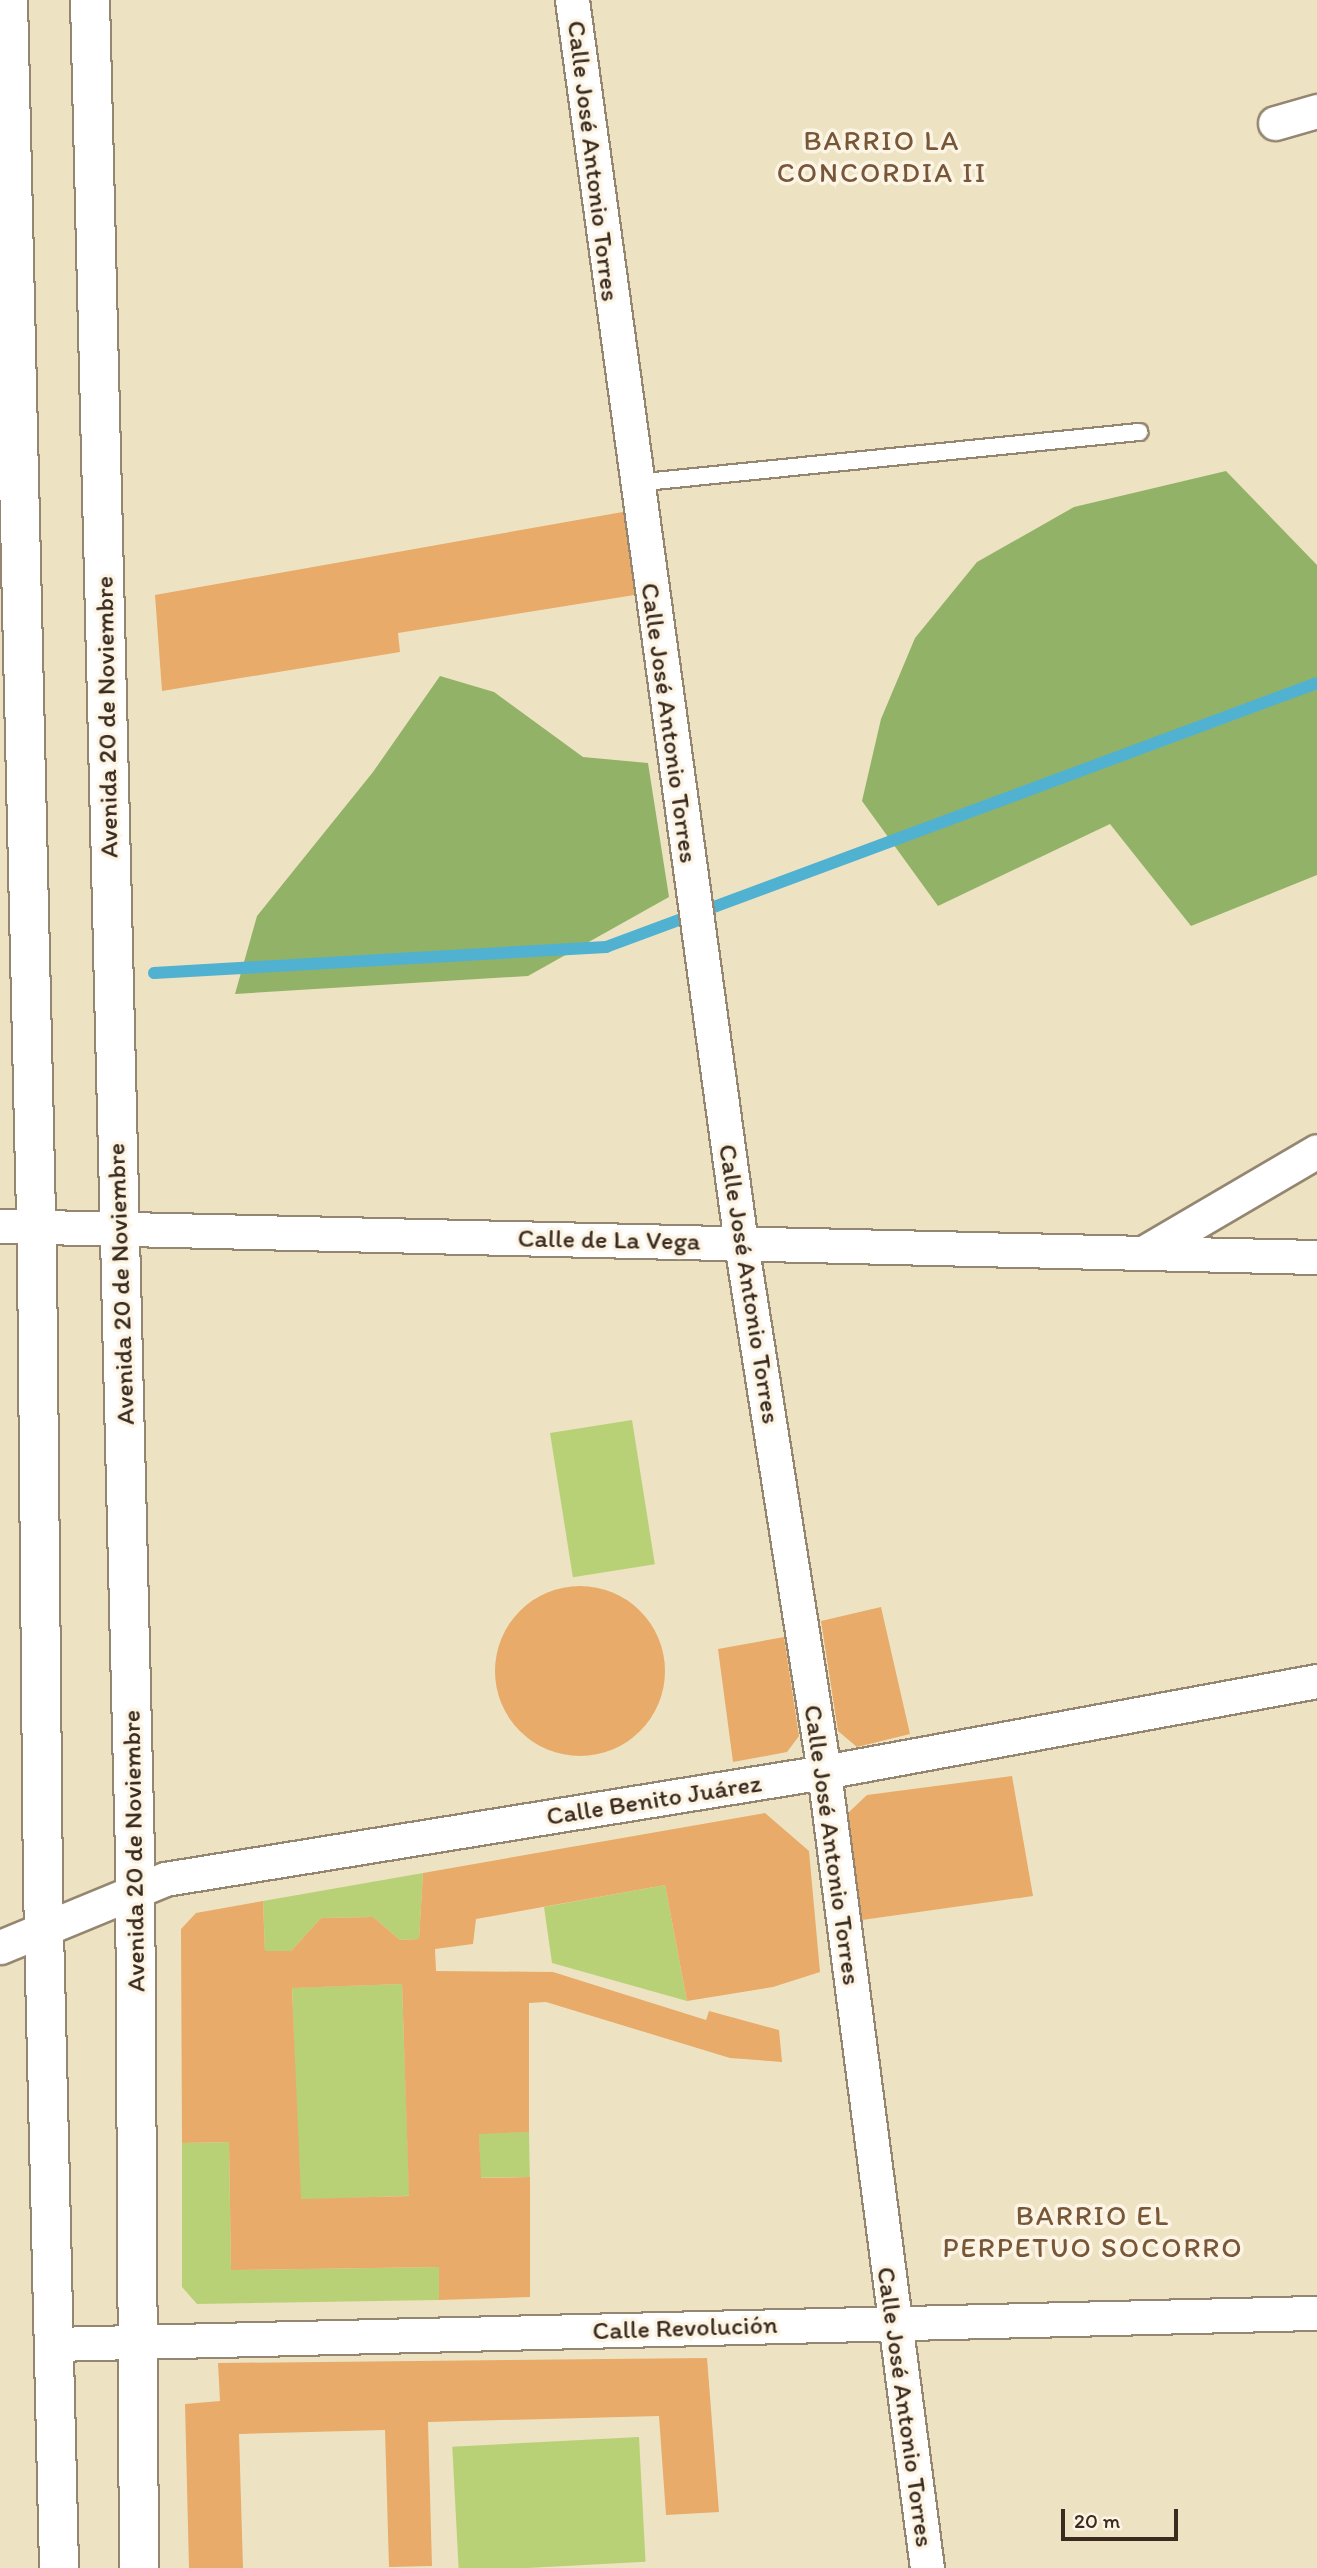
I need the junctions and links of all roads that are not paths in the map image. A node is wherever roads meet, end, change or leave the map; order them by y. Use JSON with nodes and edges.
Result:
{"nodes":[{"id":1,"x":8,"y":0,"type":"edge"},
{"id":2,"x":90,"y":0,"type":"edge"},
{"id":3,"x":572,"y":0,"type":"edge"},
{"id":4,"x":1317,"y":111,"type":"edge"},
{"id":5,"x":1275,"y":123,"type":"dead end"},
{"id":6,"x":1139,"y":432,"type":"dead end"},
{"id":7,"x":635,"y":483,"type":"junction"},
{"id":8,"x":1317,"y":1151,"type":"edge"},
{"id":9,"x":18,"y":1227,"type":"edge"},
{"id":10,"x":119,"y":1229,"type":"junction"},
{"id":11,"x":741,"y":1243,"type":"junction"},
{"id":12,"x":1145,"y":1252,"type":"junction"},
{"id":13,"x":1317,"y":1258,"type":"edge"},
{"id":14,"x":1317,"y":1681,"type":"edge"},
{"id":15,"x":824,"y":1772,"type":"junction"},
{"id":16,"x":134,"y":1892,"type":"junction"},
{"id":17,"x":44,"y":1929,"type":"junction"},
{"id":18,"x":0,"y":1947,"type":"edge"},
{"id":19,"x":1317,"y":2313,"type":"edge"},
{"id":20,"x":892,"y":2322,"type":"junction"},
{"id":21,"x":138,"y":2343,"type":"junction"},
{"id":22,"x":54,"y":2344,"type":"junction"},
{"id":23,"x":59,"y":2568,"type":"edge"},
{"id":24,"x":138,"y":2568,"type":"edge"},
{"id":25,"x":927,"y":2568,"type":"edge"}],
"edges":[{"from":1,"to":9,"type":"main road"},
{"from":2,"to":10,"type":"main road","name":"Avenida 20 de Noviembre"},
{"from":3,"to":7,"type":"street","name":"Calle José Antonio Torres"},
{"from":4,"to":5,"type":"street"},
{"from":6,"to":7,"type":"lane"},
{"from":7,"to":11,"type":"street","name":"Calle José Antonio Torres"},
{"from":8,"to":12,"type":"street"},
{"from":9,"to":10,"type":"street","name":"Calle de La Vega"},
{"from":9,"to":17,"type":"main road"},
{"from":10,"to":11,"type":"street","name":"Calle de La Vega"},
{"from":10,"to":16,"type":"main road","name":"Avenida 20 de Noviembre"},
{"from":11,"to":12,"type":"street","name":"Calle de La Vega"},
{"from":11,"to":15,"type":"street","name":"Calle José Antonio Torres"},
{"from":12,"to":13,"type":"street","name":"Calle de La Vega"},
{"from":14,"to":15,"type":"street","name":"Calle Benito Juárez"},
{"from":15,"to":16,"type":"street","name":"Calle Benito Juárez"},
{"from":15,"to":20,"type":"street","name":"Calle José Antonio Torres"},
{"from":16,"to":17,"type":"street","name":"Calle Benito Juárez"},
{"from":16,"to":21,"type":"main road","name":"Avenida 20 de Noviembre"},
{"from":17,"to":18,"type":"street","name":"Calle Benito Juárez"},
{"from":17,"to":22,"type":"main road"},
{"from":19,"to":20,"type":"street","name":"Calle Revolución"},
{"from":20,"to":21,"type":"street","name":"Calle Revolución"},
{"from":20,"to":25,"type":"street","name":"Calle José Antonio Torres"},
{"from":21,"to":22,"type":"street","name":"Calle Revolución"},
{"from":21,"to":24,"type":"main road","name":"Avenida 20 de Noviembre"},
{"from":22,"to":23,"type":"main road"}]}
